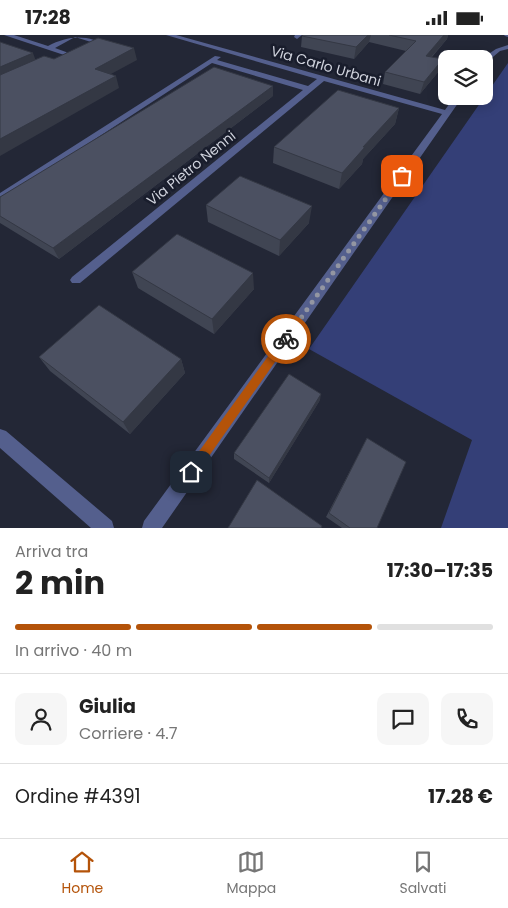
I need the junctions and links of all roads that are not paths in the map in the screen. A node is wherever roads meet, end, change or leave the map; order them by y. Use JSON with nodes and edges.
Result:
{"nodes":[{"id":1,"x":7,"y":35,"type":"edge"},
{"id":2,"x":75,"y":35,"type":"edge"},
{"id":3,"x":169,"y":35,"type":"edge"},
{"id":4,"x":503,"y":35,"type":"edge"},
{"id":5,"x":508,"y":47,"type":"edge"},
{"id":6,"x":49,"y":48,"type":"junction"},
{"id":7,"x":498,"y":50,"type":"junction"},
{"id":8,"x":227,"y":51,"type":"junction"},
{"id":9,"x":64,"y":53,"type":"edge"},
{"id":10,"x":493,"y":54,"type":"edge"},
{"id":11,"x":211,"y":60,"type":"junction"},
{"id":12,"x":54,"y":61,"type":"edge"},
{"id":13,"x":323,"y":78,"type":"junction"},
{"id":14,"x":308,"y":89,"type":"junction"},
{"id":15,"x":453,"y":105,"type":"edge"},
{"id":16,"x":447,"y":113,"type":"junction"},
{"id":17,"x":0,"y":199,"type":"edge"},
{"id":18,"x":76,"y":280,"type":"dead end"},
{"id":19,"x":0,"y":437,"type":"edge"},
{"id":20,"x":105,"y":528,"type":"edge"},
{"id":21,"x":151,"y":528,"type":"edge"}],
"edges":[{"from":1,"to":6,"type":"street"},
{"from":2,"to":6,"type":"street"},
{"from":2,"to":12,"type":"street"},
{"from":3,"to":8,"type":"street","name":"Via Carlo Urbani"},
{"from":4,"to":7,"type":"street"},
{"from":5,"to":7,"type":"street"},
{"from":6,"to":9,"type":"street"},
{"from":7,"to":10,"type":"street"},
{"from":8,"to":11,"type":"street"},
{"from":8,"to":13,"type":"street","name":"Via Carlo Urbani"},
{"from":11,"to":14,"type":"street"},
{"from":11,"to":17,"type":"street"},
{"from":13,"to":14,"type":"street","name":"Via Pietro Nenni"},
{"from":13,"to":16,"type":"street","name":"Via Carlo Urbani"},
{"from":14,"to":18,"type":"street","name":"Via Pietro Nenni"},
{"from":15,"to":16,"type":"street"},
{"from":16,"to":21,"type":"street"},
{"from":19,"to":20,"type":"street"}]}
